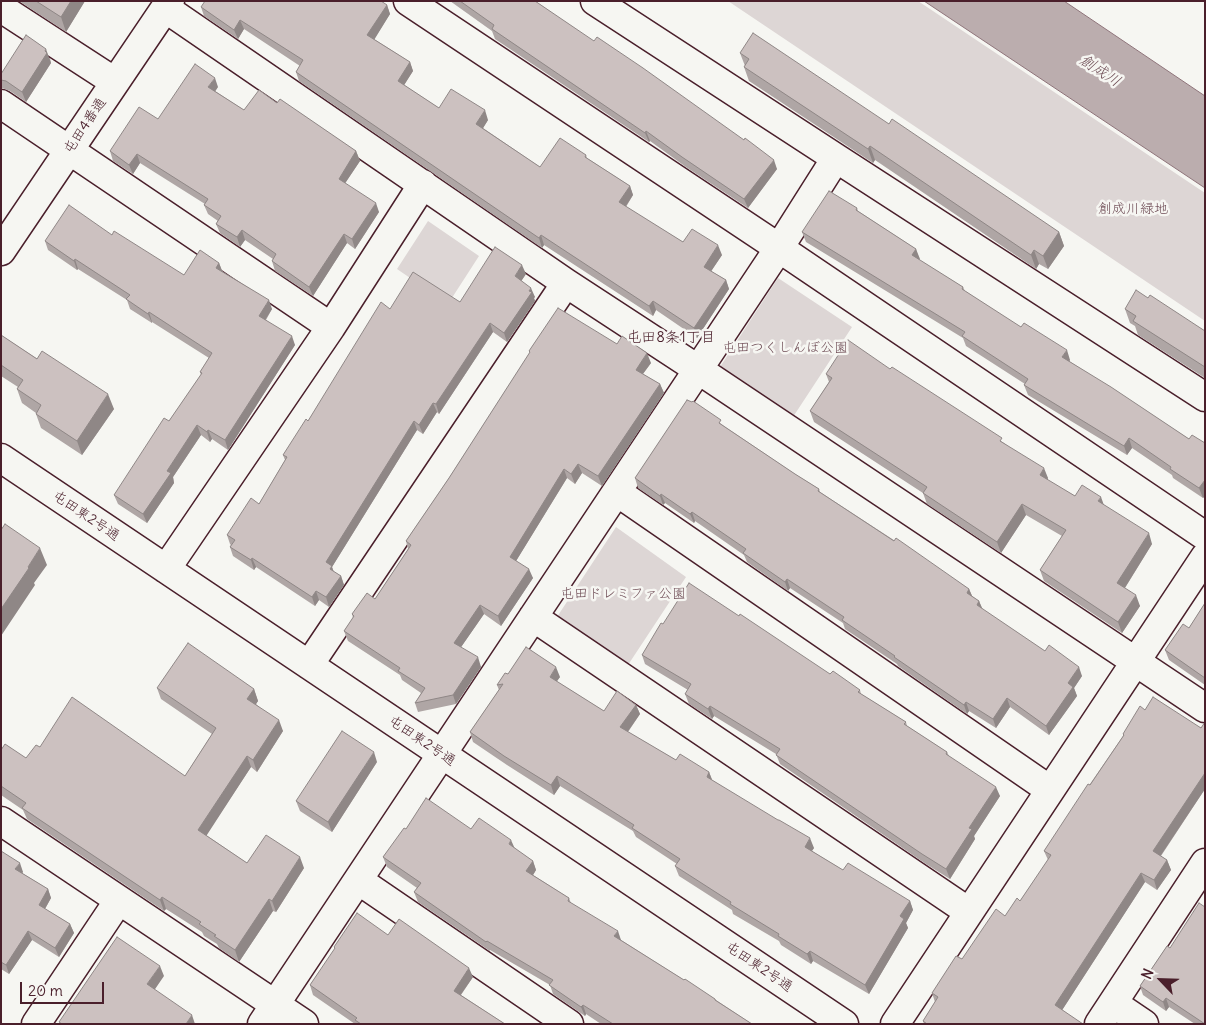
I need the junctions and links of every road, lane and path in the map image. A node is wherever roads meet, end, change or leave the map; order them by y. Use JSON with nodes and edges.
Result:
{"nodes":[{"id":1,"x":408,"y":1,"type":"edge"},
{"id":2,"x":596,"y":1,"type":"edge"},
{"id":3,"x":167,"y":5,"type":"edge"},
{"id":4,"x":1,"y":8,"type":"edge"},
{"id":5,"x":115,"y":82,"type":"junction"},
{"id":6,"x":1,"y":104,"type":"edge"},
{"id":7,"x":69,"y":150,"type":"junction"},
{"id":8,"x":836,"y":158,"type":"junction"},
{"id":9,"x":423,"y":184,"type":"junction"},
{"id":10,"x":779,"y":248,"type":"junction"},
{"id":11,"x":1,"y":251,"type":"edge"},
{"id":12,"x":566,"y":283,"type":"junction"},
{"id":13,"x":330,"y":327,"type":"junction"},
{"id":14,"x":699,"y":370,"type":"junction"},
{"id":15,"x":1205,"y":397,"type":"edge"},
{"id":16,"x":1,"y":458,"type":"edge"},
{"id":17,"x":617,"y":492,"type":"junction"},
{"id":18,"x":1205,"y":536,"type":"edge"},
{"id":19,"x":1205,"y":557,"type":"edge"},
{"id":20,"x":166,"y":569,"type":"junction"},
{"id":21,"x":533,"y":617,"type":"junction"},
{"id":22,"x":1135,"y":662,"type":"junction"},
{"id":23,"x":309,"y":665,"type":"junction"},
{"id":24,"x":1205,"y":708,"type":"edge"},
{"id":25,"x":442,"y":754,"type":"junction"},
{"id":26,"x":1050,"y":790,"type":"junction"},
{"id":27,"x":1,"y":822,"type":"edge"},
{"id":28,"x":1201,"y":879,"type":"edge"},
{"id":29,"x":358,"y":880,"type":"junction"},
{"id":30,"x":119,"y":900,"type":"junction"},
{"id":31,"x":969,"y":912,"type":"junction"},
{"id":32,"x":1106,"y":1013,"type":"edge"},
{"id":33,"x":269,"y":1014,"type":"edge"},
{"id":34,"x":36,"y":1024,"type":"edge"},
{"id":35,"x":304,"y":1024,"type":"edge"},
{"id":36,"x":569,"y":1024,"type":"edge"},
{"id":37,"x":844,"y":1024,"type":"edge"},
{"id":38,"x":895,"y":1024,"type":"edge"},
{"id":39,"x":1144,"y":1024,"type":"edge"}],
"edges":[{"from":1,"to":10,"type":"street"},
{"from":2,"to":8,"type":"street"},
{"from":3,"to":5,"type":"street","name":"屯田4番通"},
{"from":3,"to":9,"type":"street"},
{"from":4,"to":5,"type":"street"},
{"from":5,"to":7,"type":"street","name":"屯田4番通"},
{"from":6,"to":7,"type":"street"},
{"from":7,"to":11,"type":"street","name":"屯田4番通"},
{"from":7,"to":13,"type":"street"},
{"from":8,"to":10,"type":"street"},
{"from":8,"to":15,"type":"street"},
{"from":9,"to":12,"type":"street"},
{"from":9,"to":13,"type":"street"},
{"from":10,"to":14,"type":"street"},
{"from":10,"to":18,"type":"street"},
{"from":12,"to":14,"type":"street"},
{"from":12,"to":23,"type":"street"},
{"from":13,"to":20,"type":"street"},
{"from":14,"to":17,"type":"street"},
{"from":14,"to":22,"type":"street"},
{"from":16,"to":20,"type":"street","name":"屯田東2号通"},
{"from":17,"to":21,"type":"street"},
{"from":17,"to":26,"type":"street"},
{"from":19,"to":22,"type":"street"},
{"from":20,"to":23,"type":"street","name":"屯田東2号通"},
{"from":21,"to":25,"type":"street"},
{"from":21,"to":31,"type":"street"},
{"from":22,"to":24,"type":"street"},
{"from":22,"to":26,"type":"street"},
{"from":23,"to":25,"type":"street","name":"屯田東2号通"},
{"from":25,"to":29,"type":"street"},
{"from":25,"to":37,"type":"street","name":"屯田東2号通"},
{"from":26,"to":31,"type":"street"},
{"from":27,"to":30,"type":"street"},
{"from":28,"to":32,"type":"street"},
{"from":29,"to":33,"type":"street"},
{"from":29,"to":36,"type":"street"},
{"from":30,"to":33,"type":"street"},
{"from":30,"to":34,"type":"street"},
{"from":31,"to":38,"type":"street"},
{"from":32,"to":39,"type":"street"},
{"from":33,"to":35,"type":"street"}]}
